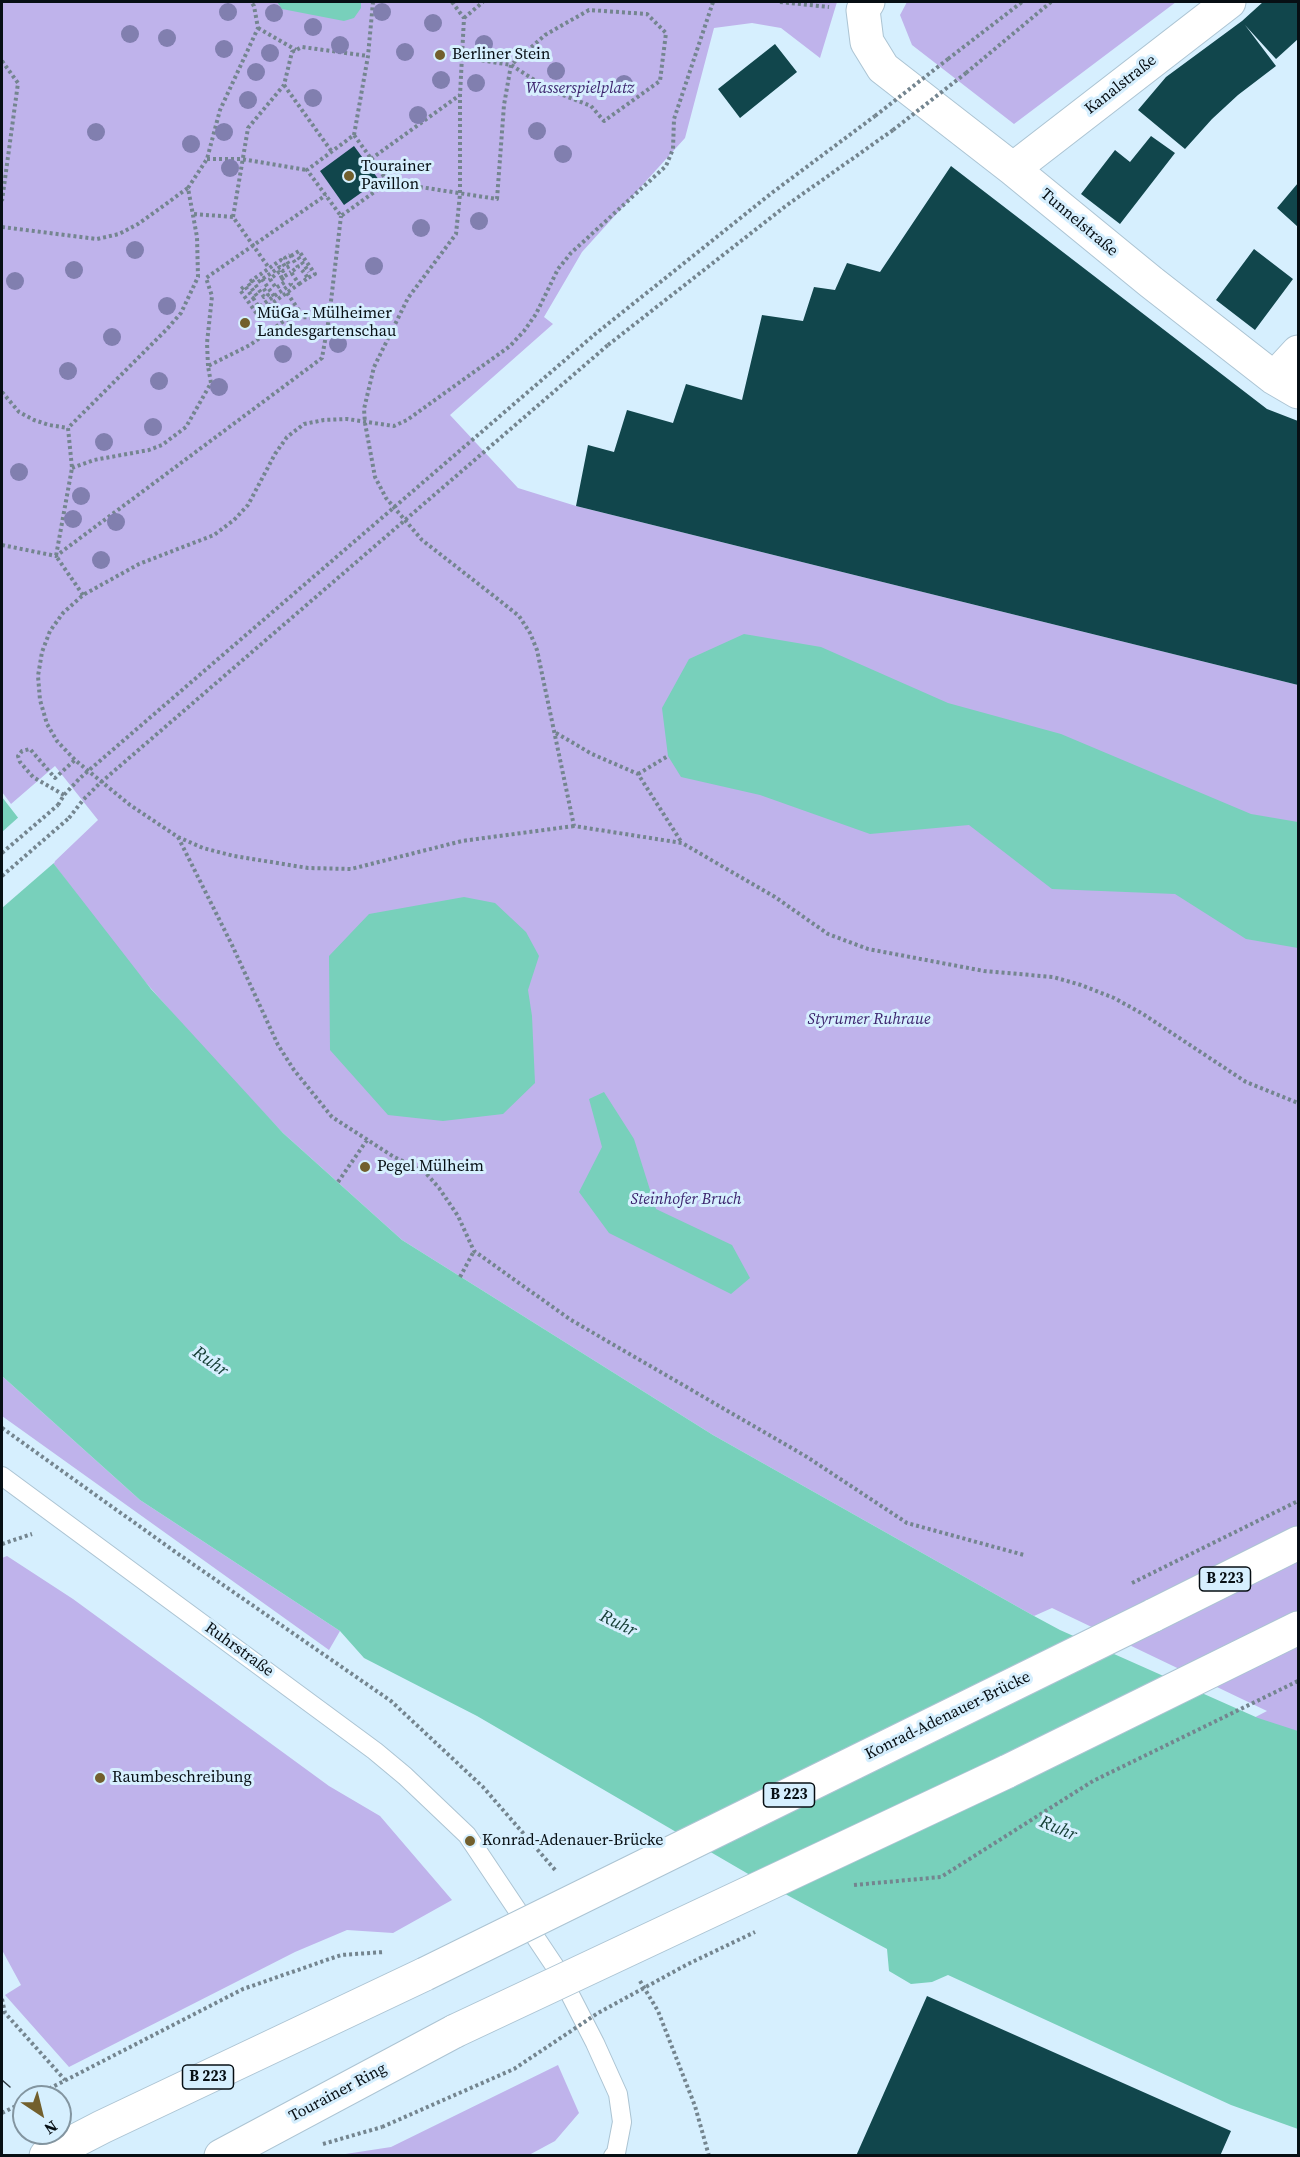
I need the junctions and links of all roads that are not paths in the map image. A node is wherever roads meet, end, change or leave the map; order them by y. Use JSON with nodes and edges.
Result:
{"nodes":[{"id":1,"x":1229,"y":2,"type":"edge"},
{"id":2,"x":865,"y":6,"type":"edge"},
{"id":3,"x":1013,"y":169,"type":"junction"},
{"id":4,"x":1299,"y":352,"type":"edge"},
{"id":5,"x":1286,"y":385,"type":"edge"},
{"id":6,"x":2,"y":1476,"type":"edge"},
{"id":7,"x":1299,"y":1543,"type":"edge"},
{"id":8,"x":1299,"y":1628,"type":"edge"},
{"id":9,"x":618,"y":2155,"type":"edge"},
{"id":10,"x":46,"y":2156,"type":"edge"},
{"id":11,"x":221,"y":2156,"type":"edge"}],
"edges":[{"from":1,"to":3,"type":"main road","name":"Kanalstraße"},
{"from":2,"to":3,"type":"main road","name":"Tunnelstraße"},
{"from":3,"to":5,"type":"main road","name":"Tunnelstraße"},
{"from":4,"to":5,"type":"main road","name":"Tunnelstraße"},
{"from":6,"to":9,"type":"lane","name":"Ruhrstraße"},
{"from":7,"to":10,"type":"main road","name":"Konrad-Adenauer-Brücke","number":"B 223","bridge":true},
{"from":8,"to":11,"type":"main road","name":"Tourainer Ring","bridge":true}]}
